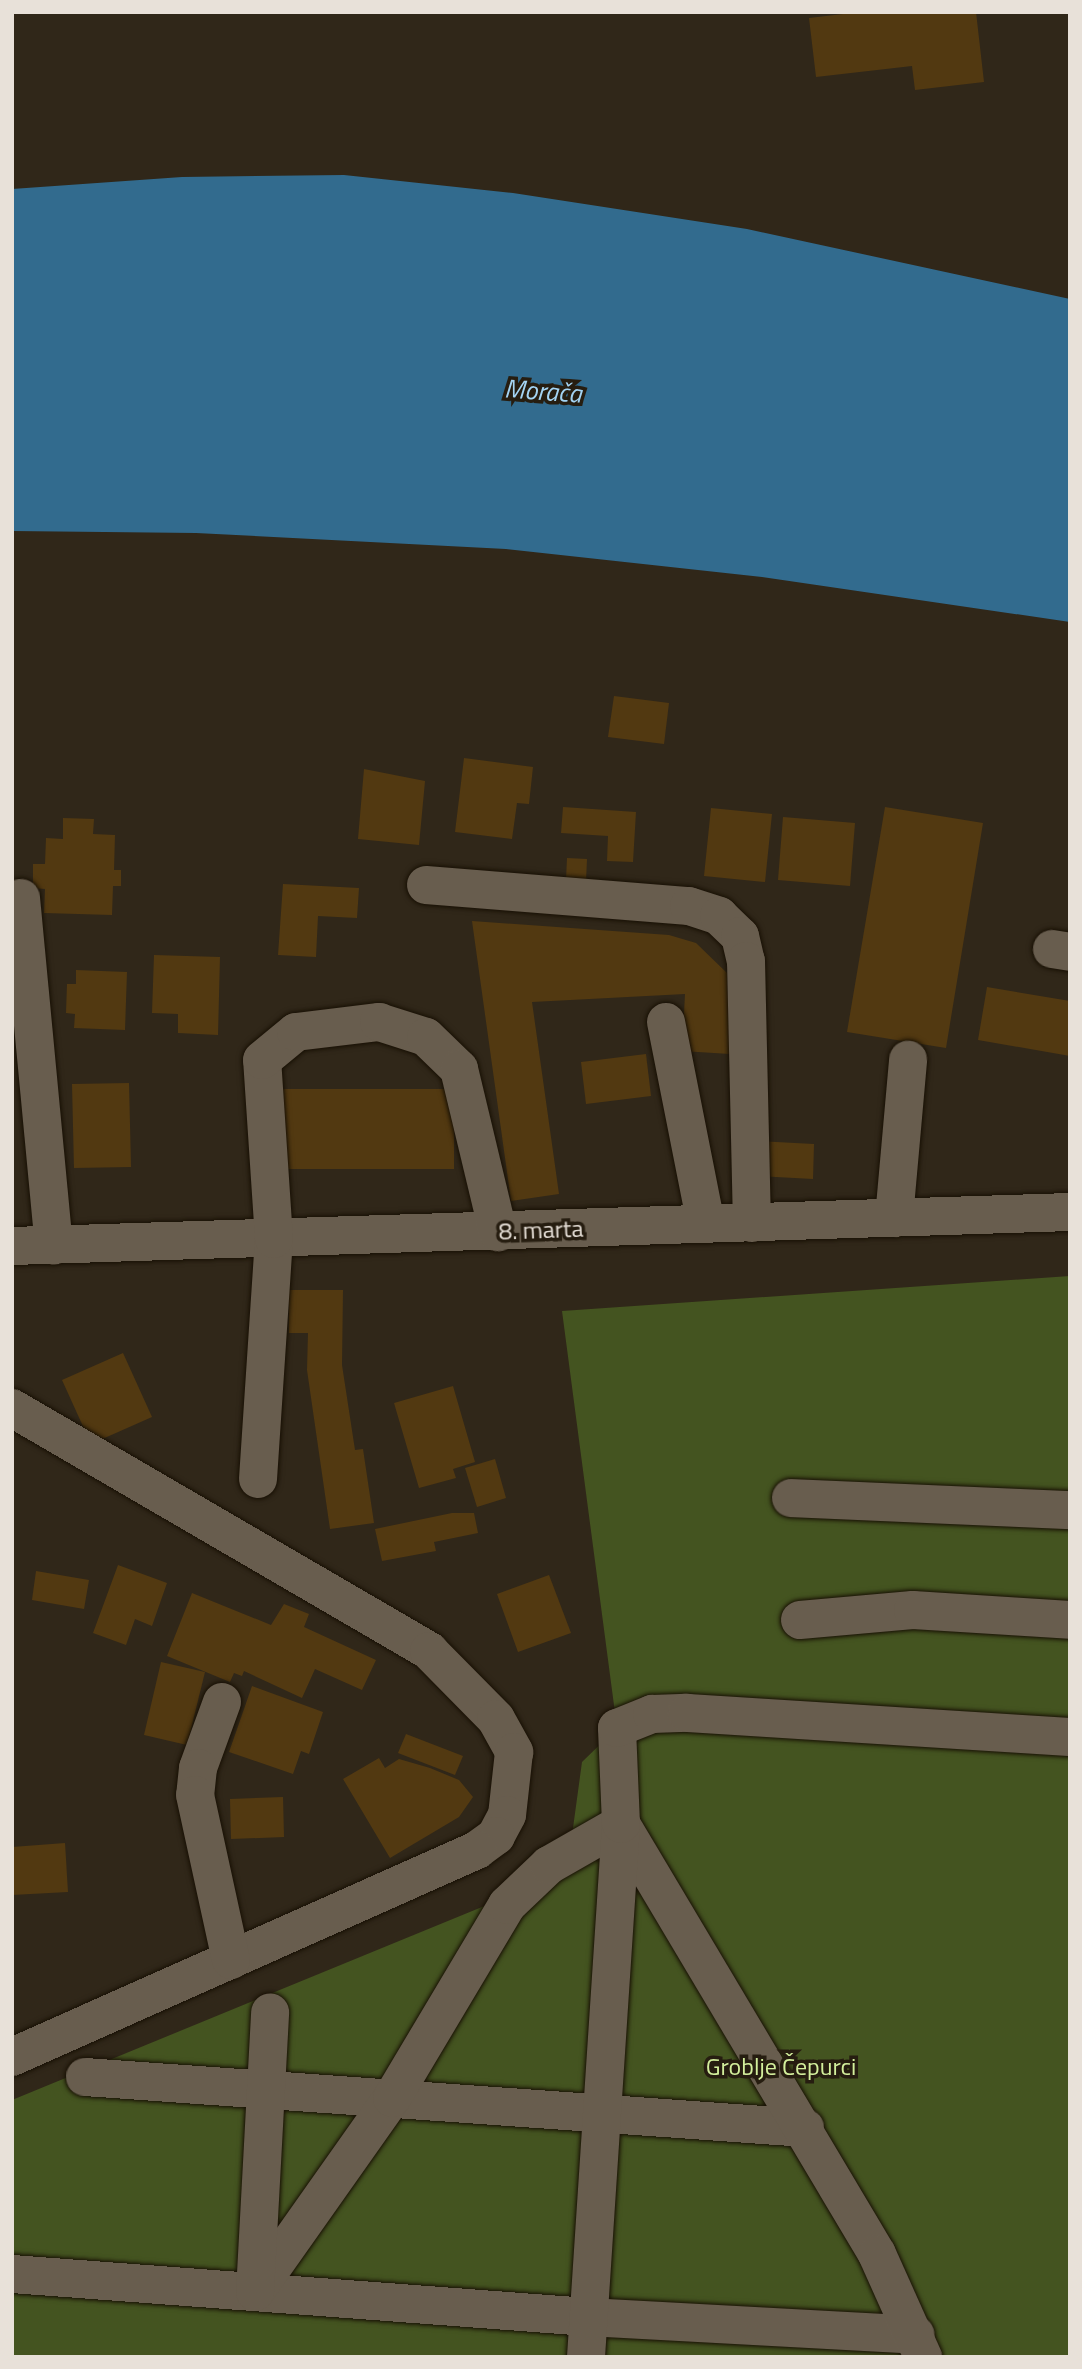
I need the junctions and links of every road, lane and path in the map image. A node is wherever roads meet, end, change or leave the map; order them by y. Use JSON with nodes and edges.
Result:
{"nodes":[{"id":1,"x":426,"y":885,"type":"dead end"},
{"id":2,"x":21,"y":898,"type":"dead end"},
{"id":3,"x":666,"y":1022,"type":"dead end"},
{"id":4,"x":908,"y":1060,"type":"dead end"},
{"id":5,"x":1070,"y":1212,"type":"edge"},
{"id":6,"x":894,"y":1218,"type":"junction"},
{"id":7,"x":752,"y":1223,"type":"junction"},
{"id":8,"x":706,"y":1224,"type":"junction"},
{"id":9,"x":498,"y":1232,"type":"junction"},
{"id":10,"x":274,"y":1239,"type":"junction"},
{"id":11,"x":54,"y":1245,"type":"junction"},
{"id":12,"x":12,"y":1246,"type":"edge"},
{"id":13,"x":12,"y":1408,"type":"edge"},
{"id":14,"x":258,"y":1479,"type":"dead end"},
{"id":15,"x":791,"y":1498,"type":"dead end"},
{"id":16,"x":1070,"y":1510,"type":"edge"},
{"id":17,"x":800,"y":1620,"type":"dead end"},
{"id":18,"x":1070,"y":1620,"type":"edge"},
{"id":19,"x":222,"y":1702,"type":"dead end"},
{"id":20,"x":1070,"y":1737,"type":"edge"},
{"id":21,"x":621,"y":1824,"type":"junction"},
{"id":22,"x":231,"y":1959,"type":"junction"},
{"id":23,"x":270,"y":2012,"type":"dead end"},
{"id":24,"x":12,"y":2057,"type":"edge"},
{"id":25,"x":85,"y":2077,"type":"dead end"},
{"id":26,"x":270,"y":2090,"type":"junction"},
{"id":27,"x":392,"y":2098,"type":"junction"},
{"id":28,"x":598,"y":2113,"type":"junction"},
{"id":29,"x":805,"y":2128,"type":"junction"},
{"id":30,"x":12,"y":2274,"type":"edge"},
{"id":31,"x":255,"y":2292,"type":"junction"},
{"id":32,"x":588,"y":2318,"type":"junction"},
{"id":33,"x":919,"y":2346,"type":"edge"},
{"id":34,"x":586,"y":2357,"type":"edge"}],
"edges":[{"from":1,"to":7,"type":"street"},
{"from":2,"to":11,"type":"street"},
{"from":3,"to":8,"type":"street"},
{"from":4,"to":6,"type":"street"},
{"from":5,"to":6,"type":"street","name":"8. marta"},
{"from":6,"to":7,"type":"street","name":"8. marta"},
{"from":7,"to":8,"type":"street","name":"8. marta"},
{"from":8,"to":9,"type":"street","name":"8. marta"},
{"from":9,"to":10,"type":"street","name":"8. marta"},
{"from":9,"to":10,"type":"street"},
{"from":10,"to":11,"type":"street","name":"8. marta"},
{"from":10,"to":14,"type":"street"},
{"from":11,"to":12,"type":"street","name":"8. marta"},
{"from":13,"to":22,"type":"street"},
{"from":15,"to":16,"type":"street"},
{"from":17,"to":18,"type":"street"},
{"from":19,"to":22,"type":"street"},
{"from":20,"to":21,"type":"street"},
{"from":21,"to":27,"type":"street"},
{"from":21,"to":28,"type":"street"},
{"from":21,"to":29,"type":"street"},
{"from":22,"to":24,"type":"street"},
{"from":23,"to":26,"type":"street"},
{"from":25,"to":26,"type":"street"},
{"from":26,"to":27,"type":"street"},
{"from":26,"to":31,"type":"street"},
{"from":27,"to":28,"type":"street"},
{"from":27,"to":31,"type":"street"},
{"from":28,"to":29,"type":"street"},
{"from":28,"to":32,"type":"street"},
{"from":29,"to":33,"type":"street"},
{"from":30,"to":31,"type":"street"},
{"from":31,"to":32,"type":"street"},
{"from":32,"to":33,"type":"street"},
{"from":32,"to":34,"type":"street"}]}
